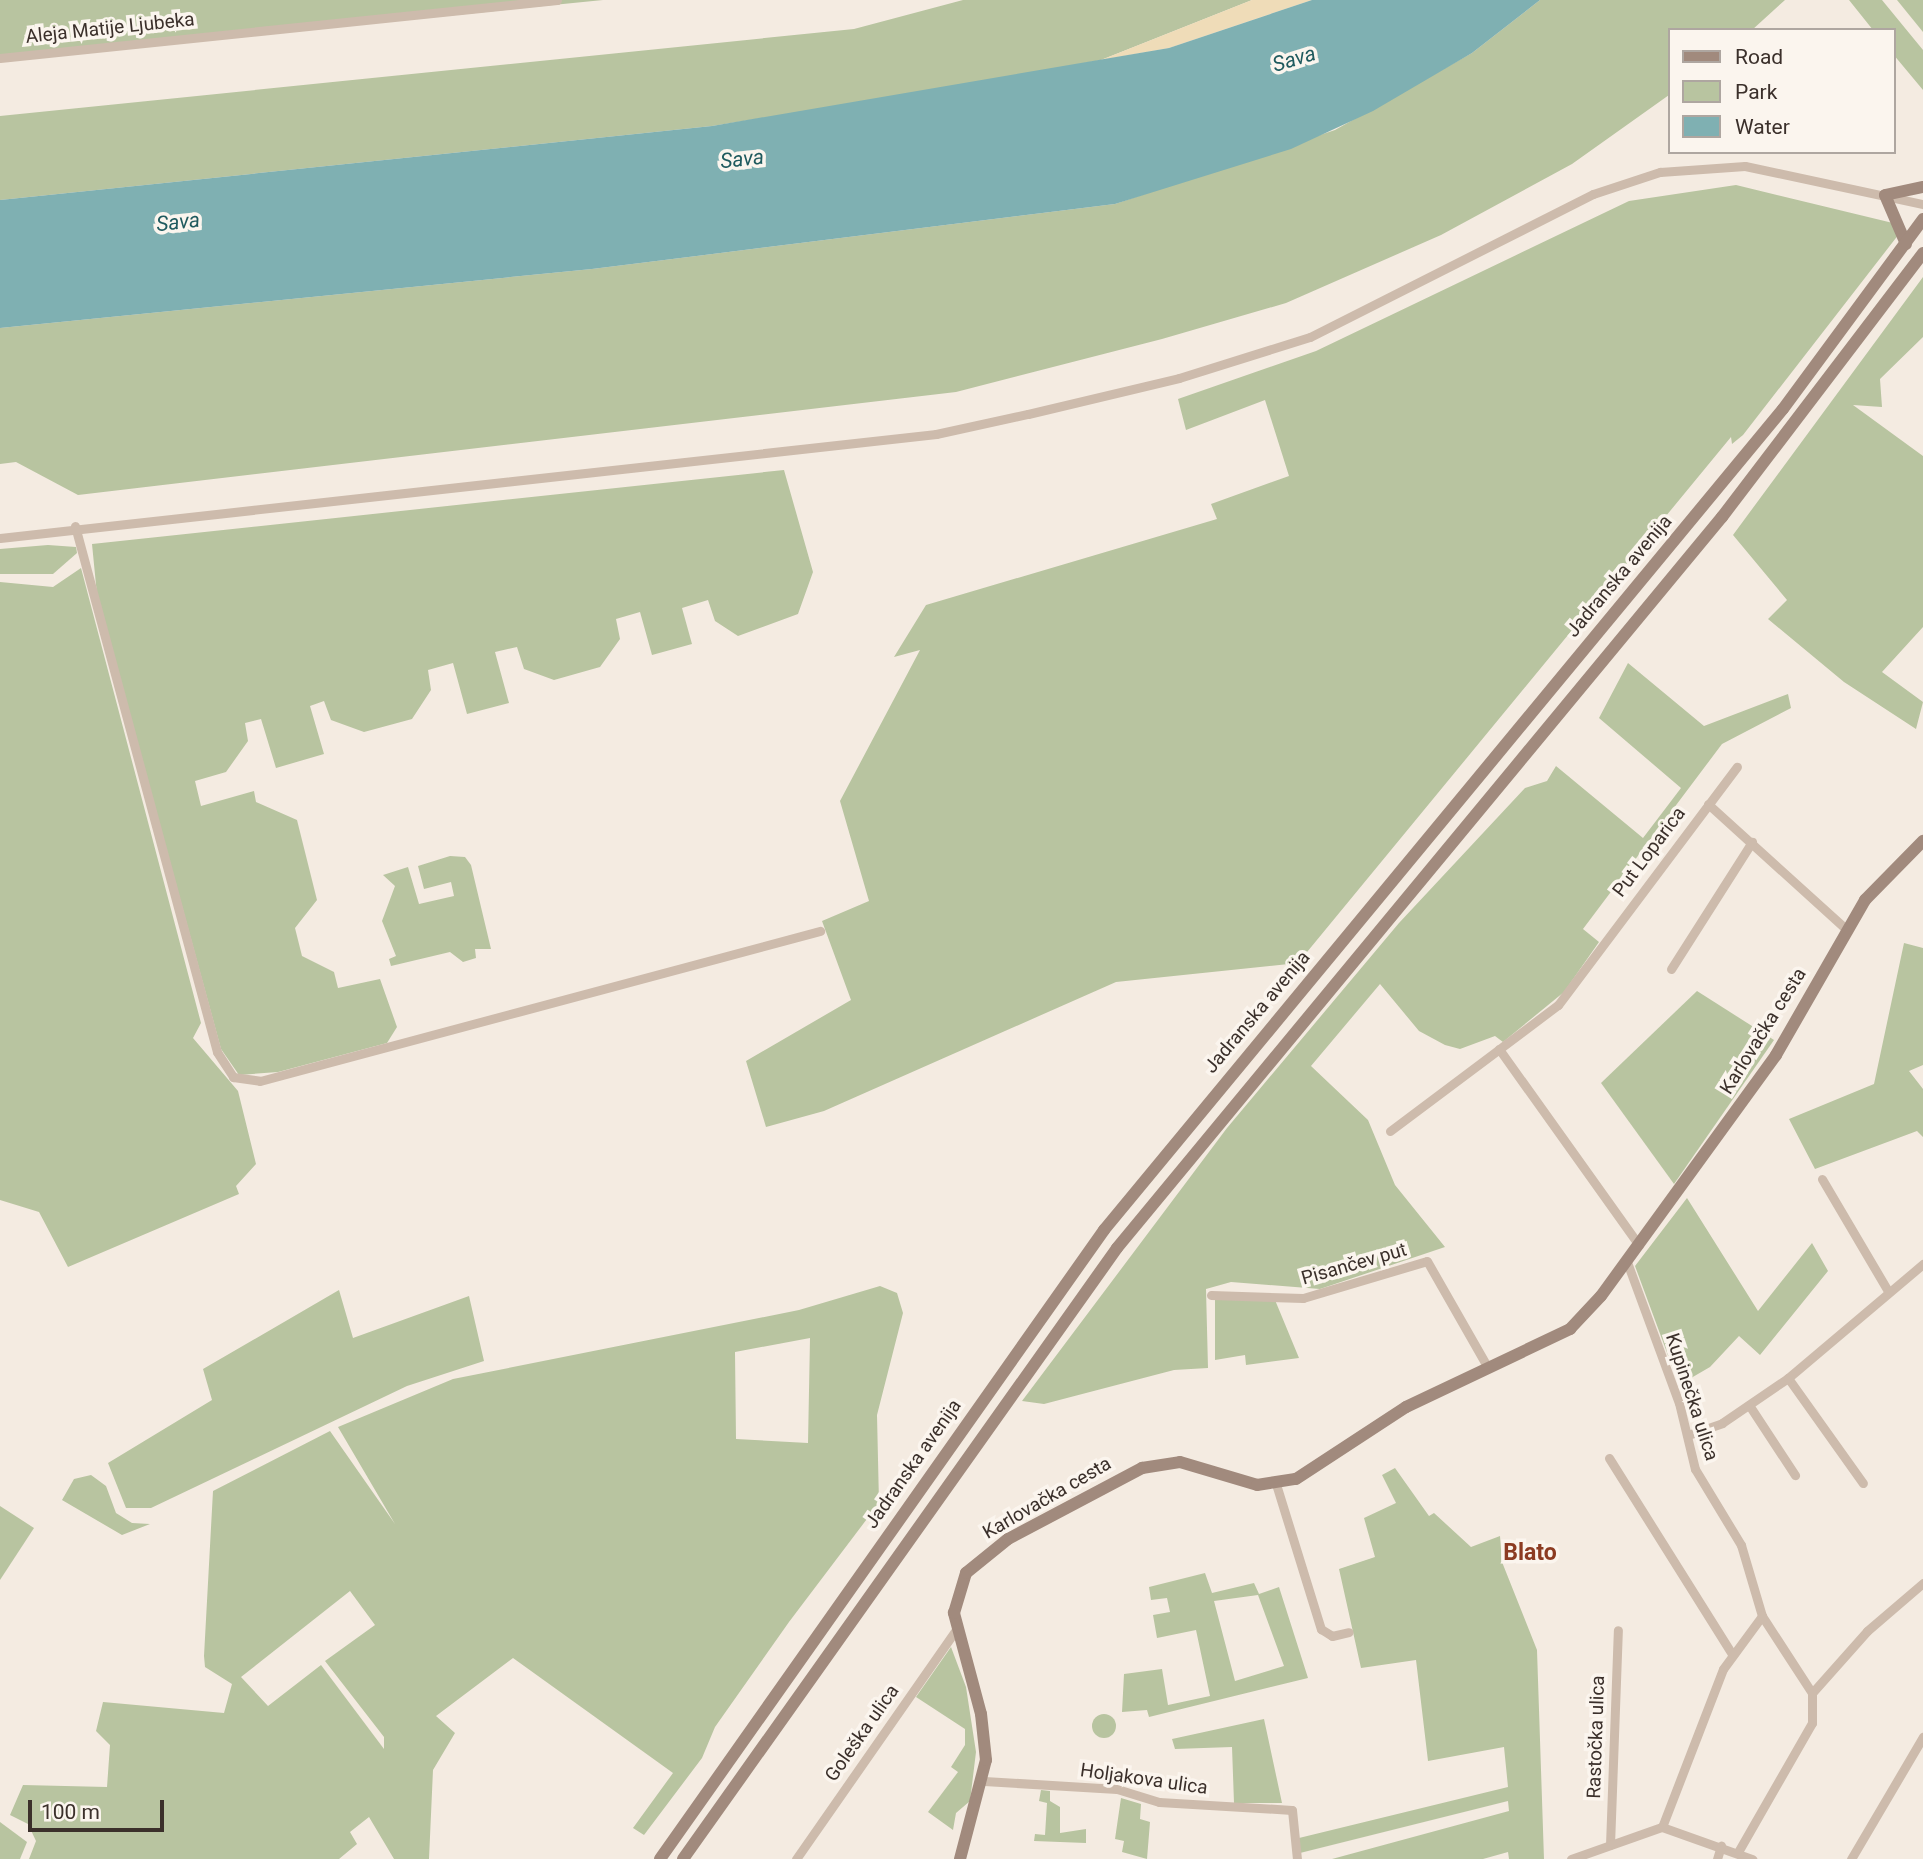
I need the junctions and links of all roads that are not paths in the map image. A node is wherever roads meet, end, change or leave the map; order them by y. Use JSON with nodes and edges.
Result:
{"nodes":[{"id":1,"x":557,"y":0,"type":"edge"},
{"id":2,"x":0,"y":58,"type":"edge"},
{"id":3,"x":1923,"y":187,"type":"edge"},
{"id":4,"x":1885,"y":195,"type":"junction"},
{"id":5,"x":1923,"y":204,"type":"edge"},
{"id":6,"x":1923,"y":219,"type":"edge"},
{"id":7,"x":1906,"y":244,"type":"junction"},
{"id":8,"x":1923,"y":253,"type":"edge"},
{"id":9,"x":75,"y":526,"type":"junction"},
{"id":10,"x":0,"y":538,"type":"edge"},
{"id":11,"x":1737,"y":767,"type":"dead end"},
{"id":12,"x":1708,"y":804,"type":"junction"},
{"id":13,"x":1923,"y":841,"type":"edge"},
{"id":14,"x":1752,"y":842,"type":"junction"},
{"id":15,"x":1846,"y":929,"type":"junction"},
{"id":16,"x":820,"y":931,"type":"dead end"},
{"id":17,"x":1671,"y":969,"type":"dead end"},
{"id":18,"x":1499,"y":1049,"type":"junction"},
{"id":19,"x":1390,"y":1130,"type":"dead end"},
{"id":20,"x":1822,"y":1179,"type":"dead end"},
{"id":21,"x":1639,"y":1245,"type":"junction"},
{"id":22,"x":1627,"y":1262,"type":"junction"},
{"id":23,"x":1923,"y":1264,"type":"edge"},
{"id":24,"x":1888,"y":1291,"type":"junction"},
{"id":25,"x":1211,"y":1295,"type":"dead end"},
{"id":26,"x":1488,"y":1368,"type":"junction"},
{"id":27,"x":1788,"y":1378,"type":"junction"},
{"id":28,"x":1749,"y":1405,"type":"junction"},
{"id":29,"x":1688,"y":1435,"type":"junction"},
{"id":30,"x":1609,"y":1458,"type":"dead end"},
{"id":31,"x":1795,"y":1475,"type":"dead end"},
{"id":32,"x":1863,"y":1483,"type":"dead end"},
{"id":33,"x":1276,"y":1484,"type":"junction"},
{"id":34,"x":1923,"y":1583,"type":"edge"},
{"id":35,"x":1762,"y":1616,"type":"junction"},
{"id":36,"x":957,"y":1628,"type":"junction"},
{"id":37,"x":1618,"y":1630,"type":"dead end"},
{"id":38,"x":1349,"y":1632,"type":"dead end"},
{"id":39,"x":1732,"y":1654,"type":"junction"},
{"id":40,"x":1812,"y":1692,"type":"junction"},
{"id":41,"x":1923,"y":1737,"type":"edge"},
{"id":42,"x":984,"y":1780,"type":"junction"},
{"id":43,"x":1662,"y":1827,"type":"junction"},
{"id":44,"x":1610,"y":1845,"type":"junction"},
{"id":45,"x":1721,"y":1846,"type":"junction"},
{"id":46,"x":1738,"y":1852,"type":"junction"},
{"id":47,"x":660,"y":1859,"type":"edge"},
{"id":48,"x":683,"y":1859,"type":"edge"},
{"id":49,"x":796,"y":1859,"type":"edge"},
{"id":50,"x":960,"y":1859,"type":"edge"},
{"id":51,"x":1297,"y":1859,"type":"edge"},
{"id":52,"x":1571,"y":1859,"type":"edge"},
{"id":53,"x":1717,"y":1859,"type":"edge"},
{"id":54,"x":1752,"y":1859,"type":"edge"},
{"id":55,"x":1851,"y":1859,"type":"edge"}],
"edges":[{"from":1,"to":2,"type":"street","name":"Aleja Matije Ljubeka"},
{"from":3,"to":4,"type":"main road"},
{"from":4,"to":5,"type":"street"},
{"from":4,"to":7,"type":"main road"},
{"from":4,"to":9,"type":"street"},
{"from":6,"to":7,"type":"main road","name":"Jadranska avenija"},
{"from":7,"to":47,"type":"main road","name":"Jadranska avenija"},
{"from":8,"to":48,"type":"main road","name":"Jadranska avenija"},
{"from":9,"to":10,"type":"street"},
{"from":9,"to":16,"type":"street"},
{"from":11,"to":12,"type":"street"},
{"from":12,"to":14,"type":"street","name":"Put Loparica"},
{"from":12,"to":18,"type":"street","name":"Put Loparica"},
{"from":13,"to":15,"type":"main road","name":"Karlovačka cesta"},
{"from":14,"to":15,"type":"street","name":"Put Loparica"},
{"from":14,"to":17,"type":"street"},
{"from":15,"to":21,"type":"main road","name":"Karlovačka cesta"},
{"from":18,"to":19,"type":"street"},
{"from":18,"to":21,"type":"street"},
{"from":20,"to":24,"type":"street"},
{"from":21,"to":22,"type":"main road","name":"Karlovačka cesta"},
{"from":22,"to":26,"type":"main road","name":"Karlovačka cesta"},
{"from":22,"to":29,"type":"street","name":"Kupinečka ulica"},
{"from":23,"to":24,"type":"street"},
{"from":24,"to":27,"type":"street"},
{"from":25,"to":26,"type":"street","name":"Pisančev put"},
{"from":26,"to":33,"type":"main road","name":"Karlovačka cesta"},
{"from":27,"to":28,"type":"street"},
{"from":27,"to":32,"type":"street"},
{"from":28,"to":29,"type":"street"},
{"from":28,"to":31,"type":"street"},
{"from":29,"to":35,"type":"street","name":"Kupinečka ulica"},
{"from":30,"to":39,"type":"street"},
{"from":33,"to":36,"type":"main road","name":"Karlovačka cesta"},
{"from":33,"to":38,"type":"street"},
{"from":34,"to":40,"type":"street"},
{"from":35,"to":39,"type":"street"},
{"from":35,"to":40,"type":"street","name":"Kupinečka ulica"},
{"from":36,"to":42,"type":"main road","name":"Karlovačka cesta"},
{"from":36,"to":49,"type":"street","name":"Goleška ulica"},
{"from":37,"to":44,"type":"street","name":"Rastočka ulica"},
{"from":39,"to":43,"type":"street"},
{"from":40,"to":46,"type":"street"},
{"from":41,"to":55,"type":"street"},
{"from":42,"to":50,"type":"main road","name":"Karlovačka cesta"},
{"from":42,"to":51,"type":"street","name":"Holjakova ulica"},
{"from":43,"to":44,"type":"street"},
{"from":43,"to":45,"type":"street"},
{"from":44,"to":52,"type":"street"},
{"from":45,"to":46,"type":"street"},
{"from":45,"to":53,"type":"street"},
{"from":46,"to":54,"type":"street"}]}
